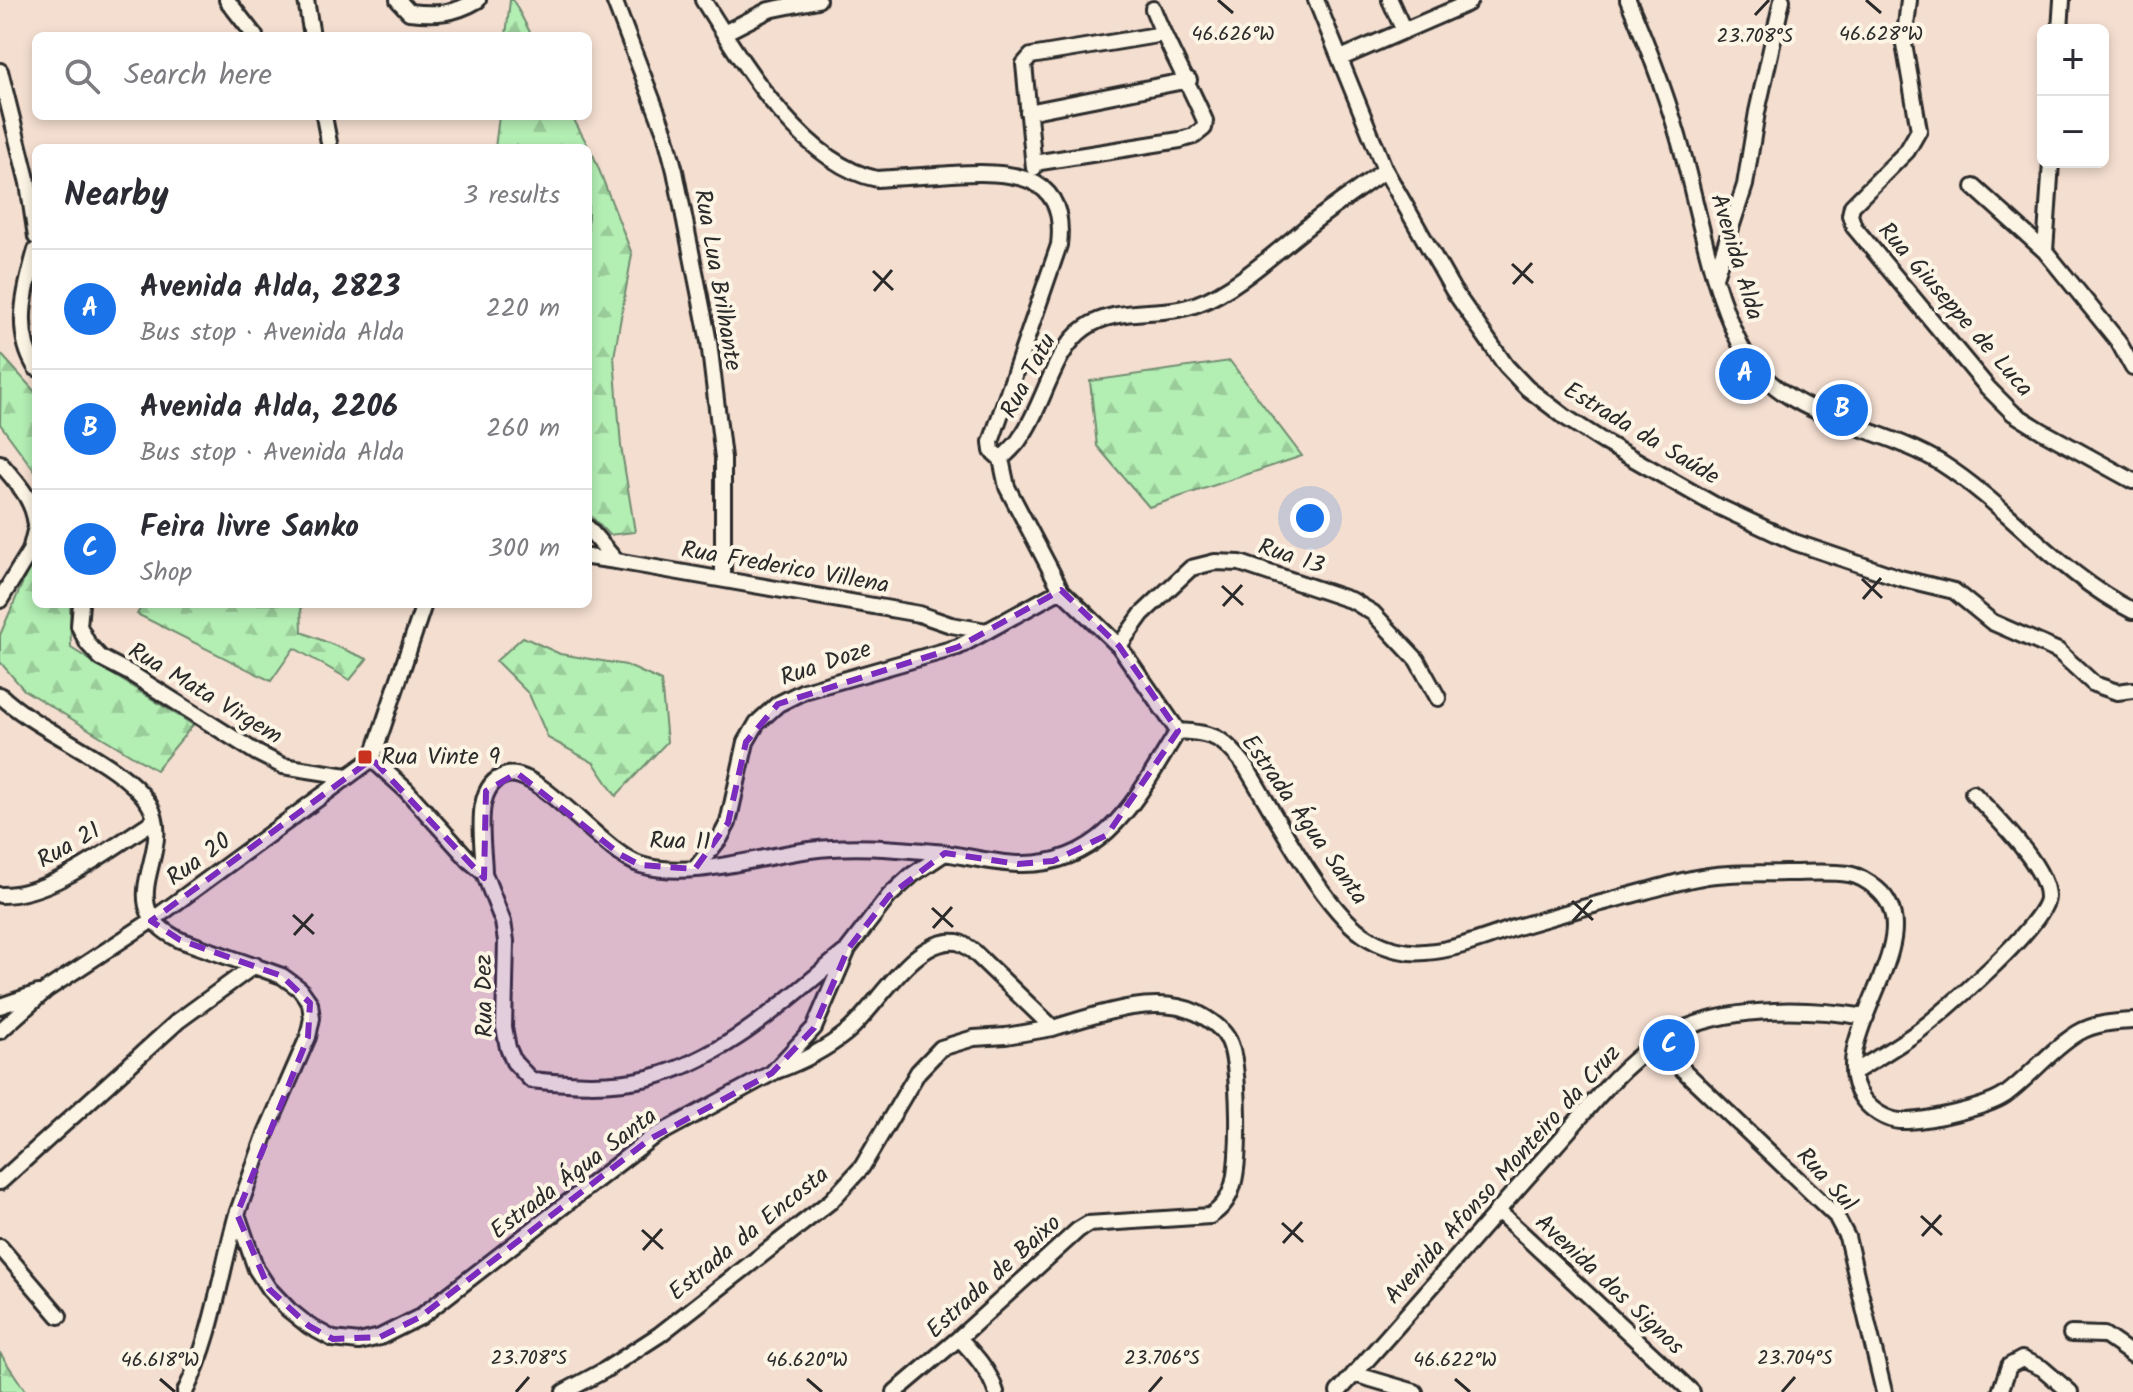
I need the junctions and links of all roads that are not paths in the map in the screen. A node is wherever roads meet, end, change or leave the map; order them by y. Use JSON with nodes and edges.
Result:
{"nodes":[{"id":1,"x":227,"y":0,"type":"edge"},
{"id":2,"x":306,"y":0,"type":"edge"},
{"id":3,"x":398,"y":0,"type":"edge"},
{"id":4,"x":478,"y":0,"type":"edge"},
{"id":5,"x":614,"y":0,"type":"edge"},
{"id":6,"x":703,"y":0,"type":"edge"},
{"id":7,"x":818,"y":0,"type":"edge"},
{"id":8,"x":1316,"y":0,"type":"edge"},
{"id":9,"x":1390,"y":0,"type":"edge"},
{"id":10,"x":1470,"y":0,"type":"edge"},
{"id":11,"x":1628,"y":0,"type":"edge"},
{"id":12,"x":1782,"y":0,"type":"edge"},
{"id":13,"x":1909,"y":0,"type":"edge"},
{"id":14,"x":2062,"y":0,"type":"edge"},
{"id":15,"x":1153,"y":9,"type":"dead end"},
{"id":16,"x":2060,"y":24,"type":"edge"},
{"id":17,"x":1404,"y":31,"type":"junction"},
{"id":18,"x":252,"y":32,"type":"edge"},
{"id":19,"x":311,"y":32,"type":"edge"},
{"id":20,"x":724,"y":33,"type":"junction"},
{"id":21,"x":1163,"y":34,"type":"junction"},
{"id":22,"x":1341,"y":58,"type":"junction"},
{"id":23,"x":0,"y":71,"type":"edge"},
{"id":24,"x":1189,"y":80,"type":"junction"},
{"id":25,"x":1028,"y":112,"type":"junction"},
{"id":26,"x":325,"y":120,"type":"edge"},
{"id":27,"x":329,"y":144,"type":"edge"},
{"id":28,"x":1034,"y":163,"type":"junction"},
{"id":29,"x":2051,"y":168,"type":"edge"},
{"id":30,"x":1385,"y":170,"type":"junction"},
{"id":31,"x":1033,"y":181,"type":"junction"},
{"id":32,"x":1974,"y":187,"type":"dead end"},
{"id":33,"x":32,"y":210,"type":"edge"},
{"id":34,"x":2045,"y":251,"type":"junction"},
{"id":35,"x":32,"y":264,"type":"edge"},
{"id":36,"x":1715,"y":277,"type":"junction"},
{"id":37,"x":32,"y":362,"type":"edge"},
{"id":38,"x":2133,"y":368,"type":"edge"},
{"id":39,"x":1001,"y":459,"type":"junction"},
{"id":40,"x":0,"y":463,"type":"edge"},
{"id":41,"x":2133,"y":481,"type":"edge"},
{"id":42,"x":32,"y":505,"type":"edge"},
{"id":43,"x":592,"y":533,"type":"edge"},
{"id":44,"x":32,"y":543,"type":"edge"},
{"id":45,"x":592,"y":558,"type":"edge"},
{"id":46,"x":616,"y":561,"type":"junction"},
{"id":47,"x":723,"y":578,"type":"junction"},
{"id":48,"x":1061,"y":590,"type":"junction"},
{"id":49,"x":0,"y":600,"type":"edge"},
{"id":50,"x":81,"y":608,"type":"edge"},
{"id":51,"x":423,"y":608,"type":"edge"},
{"id":52,"x":2133,"y":611,"type":"edge"},
{"id":53,"x":987,"y":631,"type":"junction"},
{"id":54,"x":1119,"y":646,"type":"junction"},
{"id":55,"x":2133,"y":690,"type":"edge"},
{"id":56,"x":0,"y":695,"type":"edge"},
{"id":57,"x":1438,"y":698,"type":"dead end"},
{"id":58,"x":1178,"y":731,"type":"junction"},
{"id":59,"x":372,"y":759,"type":"junction"},
{"id":60,"x":347,"y":776,"type":"junction"},
{"id":61,"x":1973,"y":793,"type":"dead end"},
{"id":62,"x":155,"y":820,"type":"junction"},
{"id":63,"x":945,"y":853,"type":"junction"},
{"id":64,"x":695,"y":869,"type":"junction"},
{"id":65,"x":484,"y":873,"type":"junction"},
{"id":66,"x":0,"y":895,"type":"edge"},
{"id":67,"x":151,"y":921,"type":"junction"},
{"id":68,"x":848,"y":949,"type":"junction"},
{"id":69,"x":255,"y":965,"type":"junction"},
{"id":70,"x":46,"y":990,"type":"junction"},
{"id":71,"x":0,"y":1006,"type":"edge"},
{"id":72,"x":1866,"y":1017,"type":"junction"},
{"id":73,"x":2133,"y":1021,"type":"edge"},
{"id":74,"x":1053,"y":1028,"type":"junction"},
{"id":75,"x":0,"y":1031,"type":"edge"},
{"id":76,"x":1656,"y":1044,"type":"junction"},
{"id":77,"x":772,"y":1073,"type":"junction"},
{"id":78,"x":1853,"y":1073,"type":"junction"},
{"id":79,"x":0,"y":1182,"type":"edge"},
{"id":80,"x":1497,"y":1210,"type":"junction"},
{"id":81,"x":237,"y":1214,"type":"junction"},
{"id":82,"x":0,"y":1247,"type":"edge"},
{"id":83,"x":59,"y":1316,"type":"dead end"},
{"id":84,"x":2071,"y":1334,"type":"dead end"},
{"id":85,"x":959,"y":1338,"type":"junction"},
{"id":86,"x":2133,"y":1355,"type":"edge"},
{"id":87,"x":1354,"y":1374,"type":"junction"},
{"id":88,"x":185,"y":1392,"type":"edge"},
{"id":89,"x":564,"y":1392,"type":"edge"},
{"id":90,"x":895,"y":1392,"type":"edge"},
{"id":91,"x":996,"y":1392,"type":"edge"},
{"id":92,"x":1338,"y":1392,"type":"edge"},
{"id":93,"x":1415,"y":1392,"type":"edge"},
{"id":94,"x":1692,"y":1392,"type":"edge"},
{"id":95,"x":1884,"y":1392,"type":"edge"},
{"id":96,"x":2000,"y":1392,"type":"edge"},
{"id":97,"x":2070,"y":1392,"type":"edge"}],
"edges":[{"from":1,"to":18,"type":"street"},
{"from":2,"to":19,"type":"street"},
{"from":3,"to":4,"type":"street"},
{"from":5,"to":47,"type":"street","name":"Rua Lua Brilhante"},
{"from":6,"to":20,"type":"street"},
{"from":7,"to":20,"type":"street"},
{"from":8,"to":22,"type":"street","name":"Estrada da Saúde"},
{"from":9,"to":17,"type":"street"},
{"from":10,"to":17,"type":"street"},
{"from":11,"to":36,"type":"street","name":"Avenida Alda"},
{"from":12,"to":36,"type":"street"},
{"from":13,"to":41,"type":"street","name":"Rua Giuseppe de Luca"},
{"from":14,"to":16,"type":"street"},
{"from":15,"to":21,"type":"street"},
{"from":17,"to":22,"type":"street"},
{"from":20,"to":31,"type":"street"},
{"from":21,"to":24,"type":"street"},
{"from":21,"to":25,"type":"street"},
{"from":22,"to":30,"type":"street","name":"Estrada da Saúde"},
{"from":23,"to":33,"type":"street"},
{"from":24,"to":25,"type":"street"},
{"from":24,"to":28,"type":"street"},
{"from":25,"to":28,"type":"street"},
{"from":26,"to":27,"type":"street"},
{"from":28,"to":31,"type":"street"},
{"from":29,"to":34,"type":"street"},
{"from":30,"to":39,"type":"street","name":"Rua Tatu"},
{"from":30,"to":55,"type":"street","name":"Estrada da Saúde"},
{"from":31,"to":39,"type":"street"},
{"from":32,"to":34,"type":"street"},
{"from":34,"to":38,"type":"street"},
{"from":35,"to":37,"type":"street"},
{"from":36,"to":52,"type":"street","name":"Avenida Alda"},
{"from":39,"to":48,"type":"street"},
{"from":40,"to":42,"type":"street"},
{"from":43,"to":46,"type":"street"},
{"from":44,"to":49,"type":"street"},
{"from":45,"to":46,"type":"street"},
{"from":46,"to":47,"type":"street","name":"Rua Frederico Villena"},
{"from":47,"to":53,"type":"street","name":"Rua Frederico Villena"},
{"from":48,"to":53,"type":"street","name":"Rua Doze"},
{"from":48,"to":54,"type":"street"},
{"from":50,"to":60,"type":"street","name":"Rua Mata Virgem"},
{"from":51,"to":59,"type":"street"},
{"from":53,"to":64,"type":"street","name":"Rua Doze"},
{"from":54,"to":57,"type":"street","name":"Rua 13"},
{"from":54,"to":58,"type":"street"},
{"from":56,"to":62,"type":"street"},
{"from":58,"to":63,"type":"street"},
{"from":58,"to":72,"type":"street","name":"Estrada Água Santa"},
{"from":59,"to":60,"type":"street","name":"Rua 20"},
{"from":59,"to":65,"type":"street","name":"Rua Dez"},
{"from":60,"to":67,"type":"street","name":"Rua 20"},
{"from":61,"to":78,"type":"street"},
{"from":62,"to":66,"type":"street","name":"Rua 21"},
{"from":62,"to":67,"type":"street"},
{"from":63,"to":64,"type":"street","name":"Rua 11"},
{"from":63,"to":68,"type":"street","name":"Estrada Água Santa"},
{"from":64,"to":65,"type":"street","name":"Rua 11"},
{"from":65,"to":68,"type":"street","name":"Rua Dez"},
{"from":67,"to":69,"type":"street"},
{"from":67,"to":70,"type":"street","name":"Rua 20"},
{"from":68,"to":77,"type":"street","name":"Estrada Água Santa"},
{"from":69,"to":79,"type":"street"},
{"from":69,"to":81,"type":"street"},
{"from":70,"to":71,"type":"street","name":"Rua 20"},
{"from":70,"to":75,"type":"street","name":"Rua 20"},
{"from":72,"to":76,"type":"street","name":"Avenida Afonso Monteiro da Cruz"},
{"from":72,"to":78,"type":"street","name":"Estrada Água Santa"},
{"from":73,"to":78,"type":"street"},
{"from":74,"to":77,"type":"street"},
{"from":74,"to":85,"type":"street","name":"Estrada de Baixo"},
{"from":74,"to":89,"type":"street","name":"Estrada da Encosta"},
{"from":76,"to":80,"type":"street","name":"Avenida Afonso Monteiro da Cruz"},
{"from":76,"to":95,"type":"street","name":"Rua Sul"},
{"from":77,"to":81,"type":"street","name":"Estrada Água Santa"},
{"from":80,"to":87,"type":"street","name":"Avenida Afonso Monteiro da Cruz"},
{"from":80,"to":94,"type":"street","name":"Avenida dos Signos"},
{"from":81,"to":88,"type":"street"},
{"from":82,"to":83,"type":"street"},
{"from":84,"to":86,"type":"street"},
{"from":85,"to":90,"type":"street","name":"Estrada de Baixo"},
{"from":85,"to":91,"type":"street"},
{"from":87,"to":92,"type":"street","name":"Avenida Afonso Monteiro da Cruz"},
{"from":87,"to":93,"type":"street"},
{"from":96,"to":97,"type":"street"}]}
